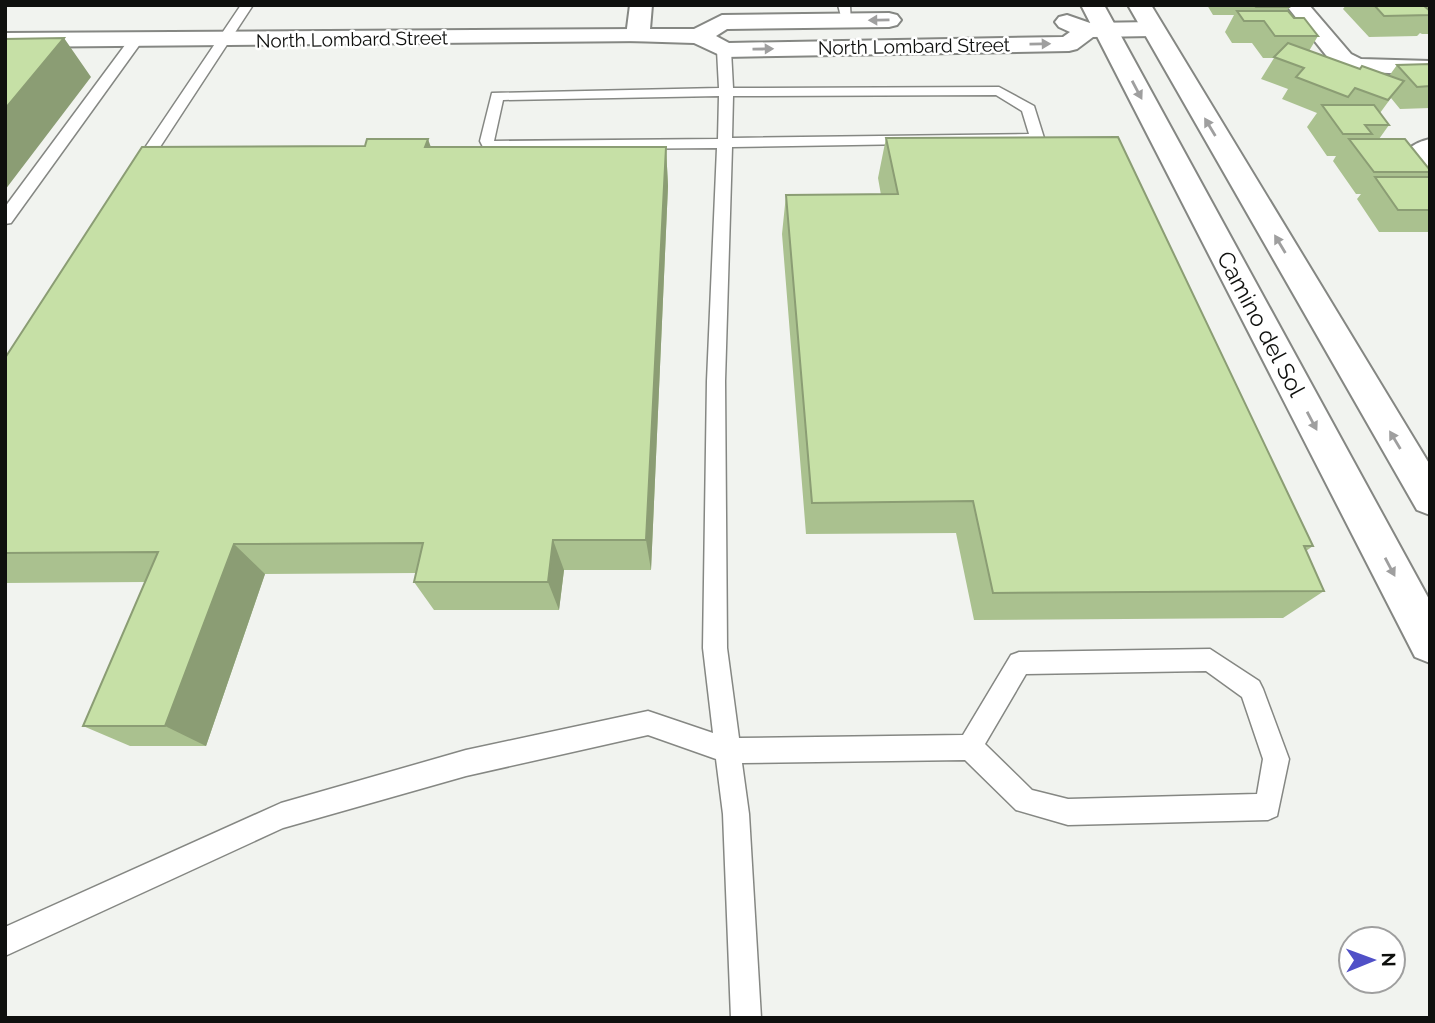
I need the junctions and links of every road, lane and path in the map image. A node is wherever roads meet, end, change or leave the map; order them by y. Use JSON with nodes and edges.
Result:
{"nodes":[{"id":1,"x":247,"y":5,"type":"edge"},
{"id":2,"x":642,"y":5,"type":"edge"},
{"id":3,"x":1297,"y":5,"type":"edge"},
{"id":4,"x":845,"y":13,"type":"edge"},
{"id":5,"x":1146,"y":17,"type":"edge"},
{"id":6,"x":1044,"y":19,"type":"dead end"},
{"id":7,"x":909,"y":20,"type":"dead end"},
{"id":8,"x":1095,"y":22,"type":"edge"},
{"id":9,"x":638,"y":36,"type":"junction"},
{"id":10,"x":699,"y":36,"type":"junction"},
{"id":11,"x":5,"y":40,"type":"edge"},
{"id":12,"x":136,"y":40,"type":"junction"},
{"id":13,"x":225,"y":40,"type":"junction"},
{"id":14,"x":724,"y":50,"type":"junction"},
{"id":15,"x":1430,"y":68,"type":"edge"},
{"id":16,"x":726,"y":92,"type":"junction"},
{"id":17,"x":725,"y":143,"type":"junction"},
{"id":18,"x":1430,"y":147,"type":"edge"},
{"id":19,"x":132,"y":179,"type":"edge"},
{"id":20,"x":1430,"y":188,"type":"edge"},
{"id":21,"x":5,"y":219,"type":"edge"},
{"id":22,"x":1430,"y":499,"type":"edge"},
{"id":23,"x":1430,"y":643,"type":"edge"},
{"id":24,"x":970,"y":747,"type":"junction"},
{"id":25,"x":729,"y":751,"type":"junction"},
{"id":26,"x":5,"y":942,"type":"edge"},
{"id":27,"x":747,"y":1018,"type":"edge"}],
"edges":[{"from":1,"to":13,"type":"lane"},
{"from":2,"to":9,"type":"street"},
{"from":3,"to":15,"type":"street"},
{"from":7,"to":4,"type":"street","name":"North Lombard Street","one_way":true},
{"from":4,"to":10,"type":"street","name":"North Lombard Street"},
{"from":5,"to":8,"type":"street","name":"North Lombard Street"},
{"from":22,"to":5,"type":"street","one_way":true},
{"from":6,"to":8,"type":"street","name":"North Lombard Street"},
{"from":14,"to":8,"type":"street","name":"North Lombard Street","one_way":true},
{"from":8,"to":23,"type":"street","name":"Camino del Sol","one_way":true},
{"from":9,"to":10,"type":"street","name":"North Lombard Street"},
{"from":9,"to":13,"type":"street","name":"North Lombard Street"},
{"from":10,"to":14,"type":"street","name":"North Lombard Street"},
{"from":11,"to":12,"type":"street","name":"North Lombard Street"},
{"from":12,"to":13,"type":"street","name":"North Lombard Street"},
{"from":12,"to":21,"type":"lane"},
{"from":13,"to":19,"type":"lane"},
{"from":14,"to":16,"type":"lane"},
{"from":16,"to":17,"type":"lane"},
{"from":16,"to":17,"type":"lane"},
{"from":16,"to":17,"type":"lane"},
{"from":17,"to":25,"type":"lane"},
{"from":18,"to":20,"type":"street"},
{"from":24,"to":24,"type":"lane"},
{"from":24,"to":25,"type":"lane"},
{"from":25,"to":26,"type":"lane"},
{"from":25,"to":27,"type":"lane"}]}
